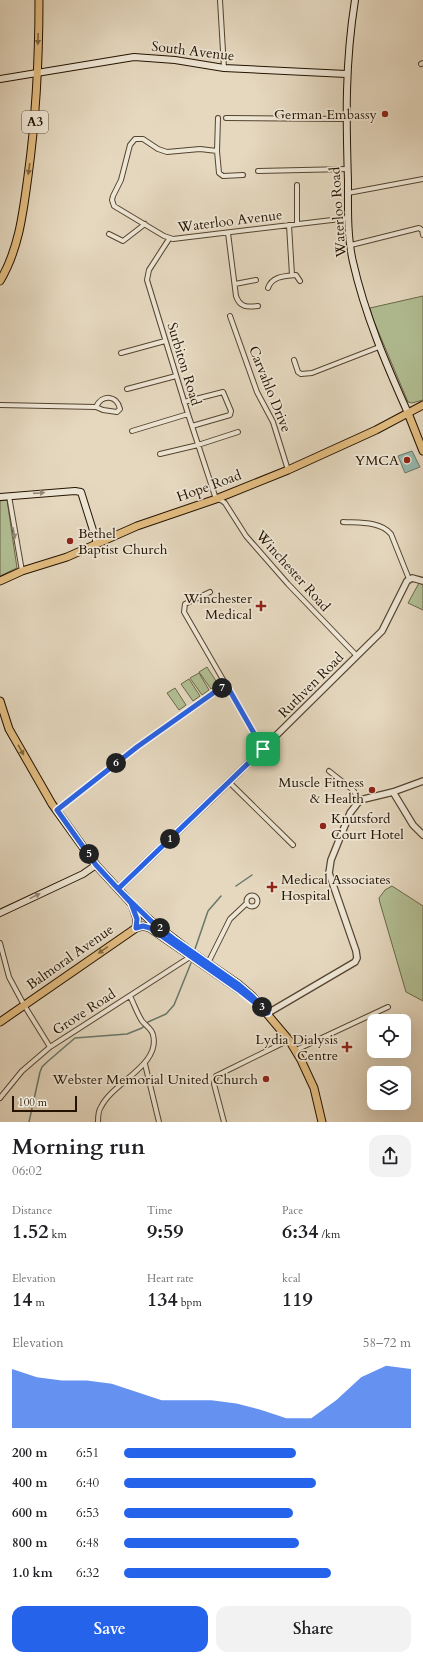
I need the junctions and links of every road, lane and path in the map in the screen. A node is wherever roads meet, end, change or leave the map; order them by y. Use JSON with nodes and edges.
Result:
{"nodes":[{"id":1,"x":39,"y":0,"type":"edge"},
{"id":2,"x":220,"y":0,"type":"edge"},
{"id":3,"x":355,"y":0,"type":"edge"},
{"id":4,"x":224,"y":68,"type":"junction"},
{"id":5,"x":37,"y":72,"type":"junction"},
{"id":6,"x":346,"y":74,"type":"junction"},
{"id":7,"x":0,"y":79,"type":"edge"},
{"id":8,"x":218,"y":118,"type":"dead end"},
{"id":9,"x":226,"y":118,"type":"dead end"},
{"id":10,"x":345,"y":119,"type":"junction"},
{"id":11,"x":217,"y":151,"type":"junction"},
{"id":12,"x":347,"y":169,"type":"junction"},
{"id":13,"x":258,"y":171,"type":"dead end"},
{"id":14,"x":243,"y":176,"type":"dead end"},
{"id":15,"x":423,"y":179,"type":"edge"},
{"id":16,"x":297,"y":185,"type":"dead end"},
{"id":17,"x":348,"y":193,"type":"junction"},
{"id":18,"x":349,"y":218,"type":"junction"},
{"id":19,"x":145,"y":224,"type":"junction"},
{"id":20,"x":297,"y":224,"type":"junction"},
{"id":21,"x":289,"y":225,"type":"junction"},
{"id":22,"x":228,"y":233,"type":"junction"},
{"id":23,"x":109,"y":234,"type":"dead end"},
{"id":24,"x":423,"y":236,"type":"edge"},
{"id":25,"x":169,"y":239,"type":"junction"},
{"id":26,"x":351,"y":245,"type":"junction"},
{"id":27,"x":292,"y":276,"type":"junction"},
{"id":28,"x":256,"y":280,"type":"dead end"},
{"id":29,"x":0,"y":281,"type":"edge"},
{"id":30,"x":300,"y":281,"type":"dead end"},
{"id":31,"x":235,"y":284,"type":"junction"},
{"id":32,"x":268,"y":288,"type":"dead end"},
{"id":33,"x":258,"y":306,"type":"dead end"},
{"id":34,"x":230,"y":316,"type":"dead end"},
{"id":35,"x":166,"y":341,"type":"junction"},
{"id":36,"x":380,"y":347,"type":"junction"},
{"id":37,"x":121,"y":353,"type":"dead end"},
{"id":38,"x":294,"y":360,"type":"dead end"},
{"id":39,"x":176,"y":376,"type":"junction"},
{"id":40,"x":127,"y":389,"type":"dead end"},
{"id":41,"x":184,"y":402,"type":"junction"},
{"id":42,"x":423,"y":405,"type":"edge"},
{"id":43,"x":0,"y":406,"type":"edge"},
{"id":44,"x":96,"y":407,"type":"junction"},
{"id":45,"x":408,"y":413,"type":"junction"},
{"id":46,"x":188,"y":414,"type":"junction"},
{"id":47,"x":192,"y":426,"type":"junction"},
{"id":48,"x":132,"y":431,"type":"dead end"},
{"id":49,"x":238,"y":432,"type":"dead end"},
{"id":50,"x":198,"y":445,"type":"junction"},
{"id":51,"x":423,"y":451,"type":"edge"},
{"id":52,"x":160,"y":454,"type":"dead end"},
{"id":53,"x":288,"y":470,"type":"junction"},
{"id":54,"x":9,"y":496,"type":"junction"},
{"id":55,"x":0,"y":497,"type":"edge"},
{"id":56,"x":216,"y":499,"type":"junction"},
{"id":57,"x":344,"y":522,"type":"dead end"},
{"id":58,"x":97,"y":543,"type":"junction"},
{"id":59,"x":22,"y":571,"type":"junction"},
{"id":60,"x":409,"y":579,"type":"junction"},
{"id":61,"x":0,"y":581,"type":"edge"},
{"id":62,"x":423,"y":581,"type":"edge"},
{"id":63,"x":210,"y":592,"type":"dead end"},
{"id":64,"x":357,"y":656,"type":"junction"},
{"id":65,"x":226,"y":684,"type":"junction"},
{"id":66,"x":0,"y":701,"type":"edge"},
{"id":67,"x":263,"y":749,"type":"junction"},
{"id":68,"x":329,"y":771,"type":"dead end"},
{"id":69,"x":423,"y":781,"type":"edge"},
{"id":70,"x":229,"y":782,"type":"junction"},
{"id":71,"x":393,"y":792,"type":"junction"},
{"id":72,"x":360,"y":800,"type":"junction"},
{"id":73,"x":57,"y":810,"type":"junction"},
{"id":74,"x":423,"y":836,"type":"edge"},
{"id":75,"x":293,"y":845,"type":"dead end"},
{"id":76,"x":96,"y":865,"type":"junction"},
{"id":77,"x":118,"y":889,"type":"junction"},
{"id":78,"x":131,"y":903,"type":"junction"},
{"id":79,"x":247,"y":903,"type":"dead end"},
{"id":80,"x":0,"y":913,"type":"edge"},
{"id":81,"x":136,"y":928,"type":"junction"},
{"id":82,"x":0,"y":943,"type":"edge"},
{"id":83,"x":190,"y":957,"type":"junction"},
{"id":84,"x":208,"y":963,"type":"junction"},
{"id":85,"x":130,"y":996,"type":"junction"},
{"id":86,"x":24,"y":1005,"type":"junction"},
{"id":87,"x":388,"y":1007,"type":"dead end"},
{"id":88,"x":268,"y":1013,"type":"junction"},
{"id":89,"x":0,"y":1022,"type":"edge"},
{"id":90,"x":289,"y":1040,"type":"junction"},
{"id":91,"x":50,"y":1047,"type":"junction"},
{"id":92,"x":296,"y":1050,"type":"junction"},
{"id":93,"x":145,"y":1064,"type":"junction"},
{"id":94,"x":0,"y":1098,"type":"edge"},
{"id":95,"x":98,"y":1122,"type":"edge"},
{"id":96,"x":159,"y":1122,"type":"edge"},
{"id":97,"x":224,"y":1122,"type":"edge"},
{"id":98,"x":322,"y":1122,"type":"edge"}],
"edges":[{"from":1,"to":5,"type":"main road","number":"A3","one_way":true},
{"from":2,"to":4,"type":"street"},
{"from":3,"to":6,"type":"main road","name":"Waterloo Road"},
{"from":4,"to":5,"type":"main road","name":"South Avenue"},
{"from":4,"to":6,"type":"main road","name":"South Avenue"},
{"from":5,"to":7,"type":"main road","name":"South Avenue"},
{"from":5,"to":29,"type":"main road","number":"A3","one_way":true},
{"from":6,"to":10,"type":"main road","name":"Waterloo Road"},
{"from":8,"to":11,"type":"street"},
{"from":9,"to":10,"type":"street"},
{"from":10,"to":12,"type":"main road","name":"Waterloo Road"},
{"from":11,"to":14,"type":"street"},
{"from":11,"to":19,"type":"street","name":"Waterloo Avenue"},
{"from":12,"to":13,"type":"street"},
{"from":12,"to":17,"type":"main road","name":"Waterloo Road"},
{"from":15,"to":17,"type":"street"},
{"from":16,"to":20,"type":"street"},
{"from":17,"to":18,"type":"main road","name":"Waterloo Road"},
{"from":18,"to":20,"type":"street","name":"Waterloo Avenue"},
{"from":18,"to":26,"type":"main road","name":"Waterloo Road"},
{"from":19,"to":23,"type":"street"},
{"from":19,"to":25,"type":"street","name":"Waterloo Avenue"},
{"from":20,"to":21,"type":"street","name":"Waterloo Avenue"},
{"from":21,"to":22,"type":"street","name":"Waterloo Avenue"},
{"from":21,"to":27,"type":"street"},
{"from":22,"to":25,"type":"street","name":"Waterloo Avenue"},
{"from":22,"to":31,"type":"street"},
{"from":24,"to":26,"type":"street"},
{"from":25,"to":35,"type":"street","name":"Surbiton Road"},
{"from":26,"to":36,"type":"main road","name":"Waterloo Road"},
{"from":27,"to":30,"type":"street"},
{"from":27,"to":32,"type":"street"},
{"from":28,"to":31,"type":"street"},
{"from":31,"to":33,"type":"street"},
{"from":34,"to":53,"type":"street","name":"Carvahlo Drive"},
{"from":35,"to":37,"type":"street"},
{"from":35,"to":39,"type":"street","name":"Surbiton Road"},
{"from":36,"to":38,"type":"street"},
{"from":36,"to":45,"type":"main road","name":"Waterloo Road"},
{"from":39,"to":40,"type":"street"},
{"from":39,"to":41,"type":"street","name":"Surbiton Road"},
{"from":41,"to":46,"type":"street","name":"Surbiton Road"},
{"from":41,"to":47,"type":"street"},
{"from":42,"to":45,"type":"main road","name":"Hope Road"},
{"from":43,"to":44,"type":"street"},
{"from":44,"to":44,"type":"street"},
{"from":45,"to":51,"type":"main road"},
{"from":45,"to":53,"type":"main road","name":"Hope Road"},
{"from":46,"to":47,"type":"street","name":"Surbiton Road"},
{"from":46,"to":48,"type":"street"},
{"from":47,"to":50,"type":"street","name":"Surbiton Road"},
{"from":49,"to":50,"type":"street"},
{"from":50,"to":52,"type":"street"},
{"from":50,"to":56,"type":"street","name":"Surbiton Road"},
{"from":53,"to":56,"type":"main road","name":"Hope Road"},
{"from":54,"to":55,"type":"main road"},
{"from":54,"to":58,"type":"main road","one_way":true},
{"from":54,"to":59,"type":"street","one_way":true},
{"from":56,"to":58,"type":"main road","name":"Hope Road"},
{"from":56,"to":64,"type":"street","name":"Winchester Road"},
{"from":57,"to":60,"type":"street"},
{"from":58,"to":59,"type":"main road","name":"Hope Road"},
{"from":59,"to":61,"type":"main road","name":"Hope Road"},
{"from":60,"to":62,"type":"street"},
{"from":60,"to":64,"type":"street","name":"Ruthven Road"},
{"from":63,"to":65,"type":"street"},
{"from":64,"to":67,"type":"street","name":"Ruthven Road"},
{"from":65,"to":67,"type":"street"},
{"from":65,"to":73,"type":"street"},
{"from":66,"to":73,"type":"main road","one_way":true},
{"from":67,"to":70,"type":"street","name":"Ruthven Road"},
{"from":68,"to":72,"type":"street"},
{"from":69,"to":71,"type":"street"},
{"from":70,"to":75,"type":"street"},
{"from":70,"to":77,"type":"street","name":"Ruthven Road"},
{"from":71,"to":72,"type":"street"},
{"from":71,"to":74,"type":"street"},
{"from":72,"to":88,"type":"street"},
{"from":73,"to":76,"type":"main road"},
{"from":76,"to":77,"type":"main road"},
{"from":80,"to":76,"type":"main road","one_way":true},
{"from":77,"to":78,"type":"main road"},
{"from":78,"to":81,"type":"main road"},
{"from":78,"to":84,"type":"main road"},
{"from":79,"to":84,"type":"street"},
{"from":81,"to":83,"type":"main road"},
{"from":81,"to":86,"type":"main road","name":"Balmoral Avenue","one_way":true},
{"from":82,"to":86,"type":"street"},
{"from":83,"to":85,"type":"street","name":"Grove Road"},
{"from":83,"to":88,"type":"main road"},
{"from":84,"to":88,"type":"main road"},
{"from":85,"to":91,"type":"street","name":"Grove Road"},
{"from":85,"to":93,"type":"street"},
{"from":86,"to":89,"type":"main road","name":"Balmoral Avenue"},
{"from":86,"to":91,"type":"street"},
{"from":87,"to":92,"type":"street"},
{"from":88,"to":90,"type":"main road"},
{"from":90,"to":92,"type":"main road"},
{"from":90,"to":97,"type":"street"},
{"from":91,"to":94,"type":"street","name":"Grove Road"},
{"from":92,"to":98,"type":"main road"},
{"from":93,"to":95,"type":"street"},
{"from":93,"to":96,"type":"street"}]}
